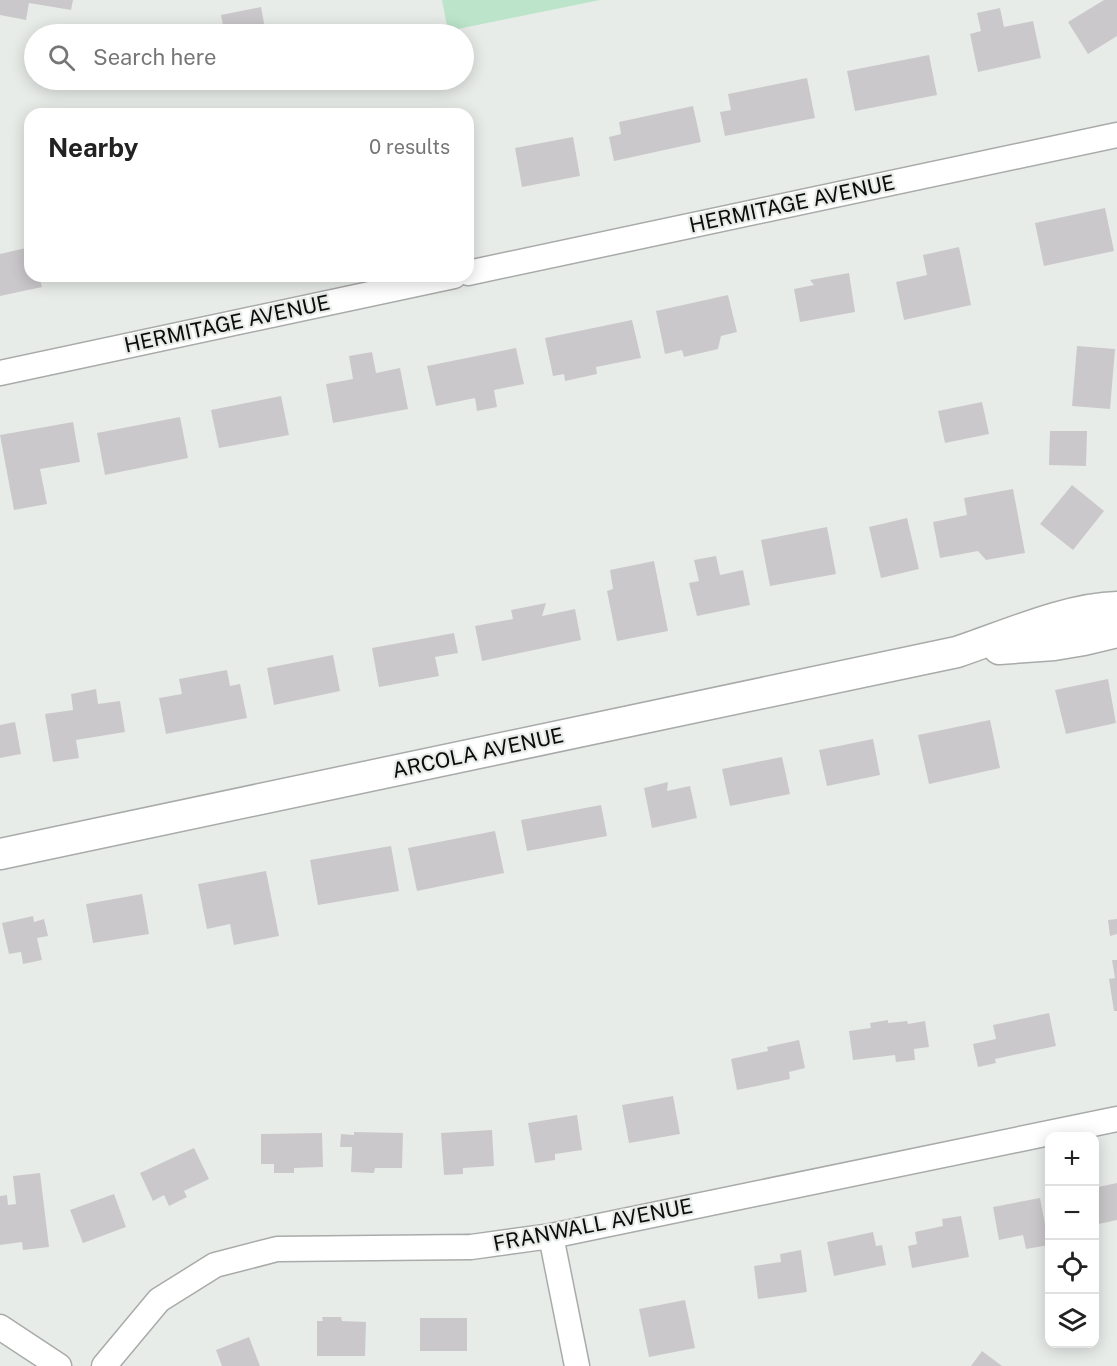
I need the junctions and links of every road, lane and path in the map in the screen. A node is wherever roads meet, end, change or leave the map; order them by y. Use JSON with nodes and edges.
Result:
{"nodes":[{"id":1,"x":1117,"y":135,"type":"edge"},
{"id":2,"x":474,"y":272,"type":"edge"},
{"id":3,"x":426,"y":282,"type":"edge"},
{"id":4,"x":0,"y":373,"type":"edge"},
{"id":5,"x":1117,"y":607,"type":"edge"},
{"id":6,"x":1117,"y":632,"type":"edge"},
{"id":7,"x":957,"y":652,"type":"junction"},
{"id":8,"x":0,"y":854,"type":"edge"},
{"id":9,"x":1117,"y":1119,"type":"edge"},
{"id":10,"x":551,"y":1236,"type":"junction"},
{"id":11,"x":0,"y":1327,"type":"edge"},
{"id":12,"x":59,"y":1366,"type":"edge"},
{"id":13,"x":104,"y":1366,"type":"edge"},
{"id":14,"x":578,"y":1366,"type":"edge"}],
"edges":[{"from":1,"to":2,"type":"street","name":"HERMITAGE AVENUE"},
{"from":3,"to":4,"type":"street","name":"HERMITAGE AVENUE"},
{"from":5,"to":7,"type":"street","name":"ARCOLA AVENUE"},
{"from":6,"to":7,"type":"street","name":"ARCOLA AVENUE"},
{"from":7,"to":8,"type":"street","name":"ARCOLA AVENUE"},
{"from":9,"to":10,"type":"street","name":"FRANWALL AVENUE"},
{"from":10,"to":13,"type":"street","name":"FRANWALL AVENUE"},
{"from":10,"to":14,"type":"street"},
{"from":11,"to":12,"type":"street"}]}
